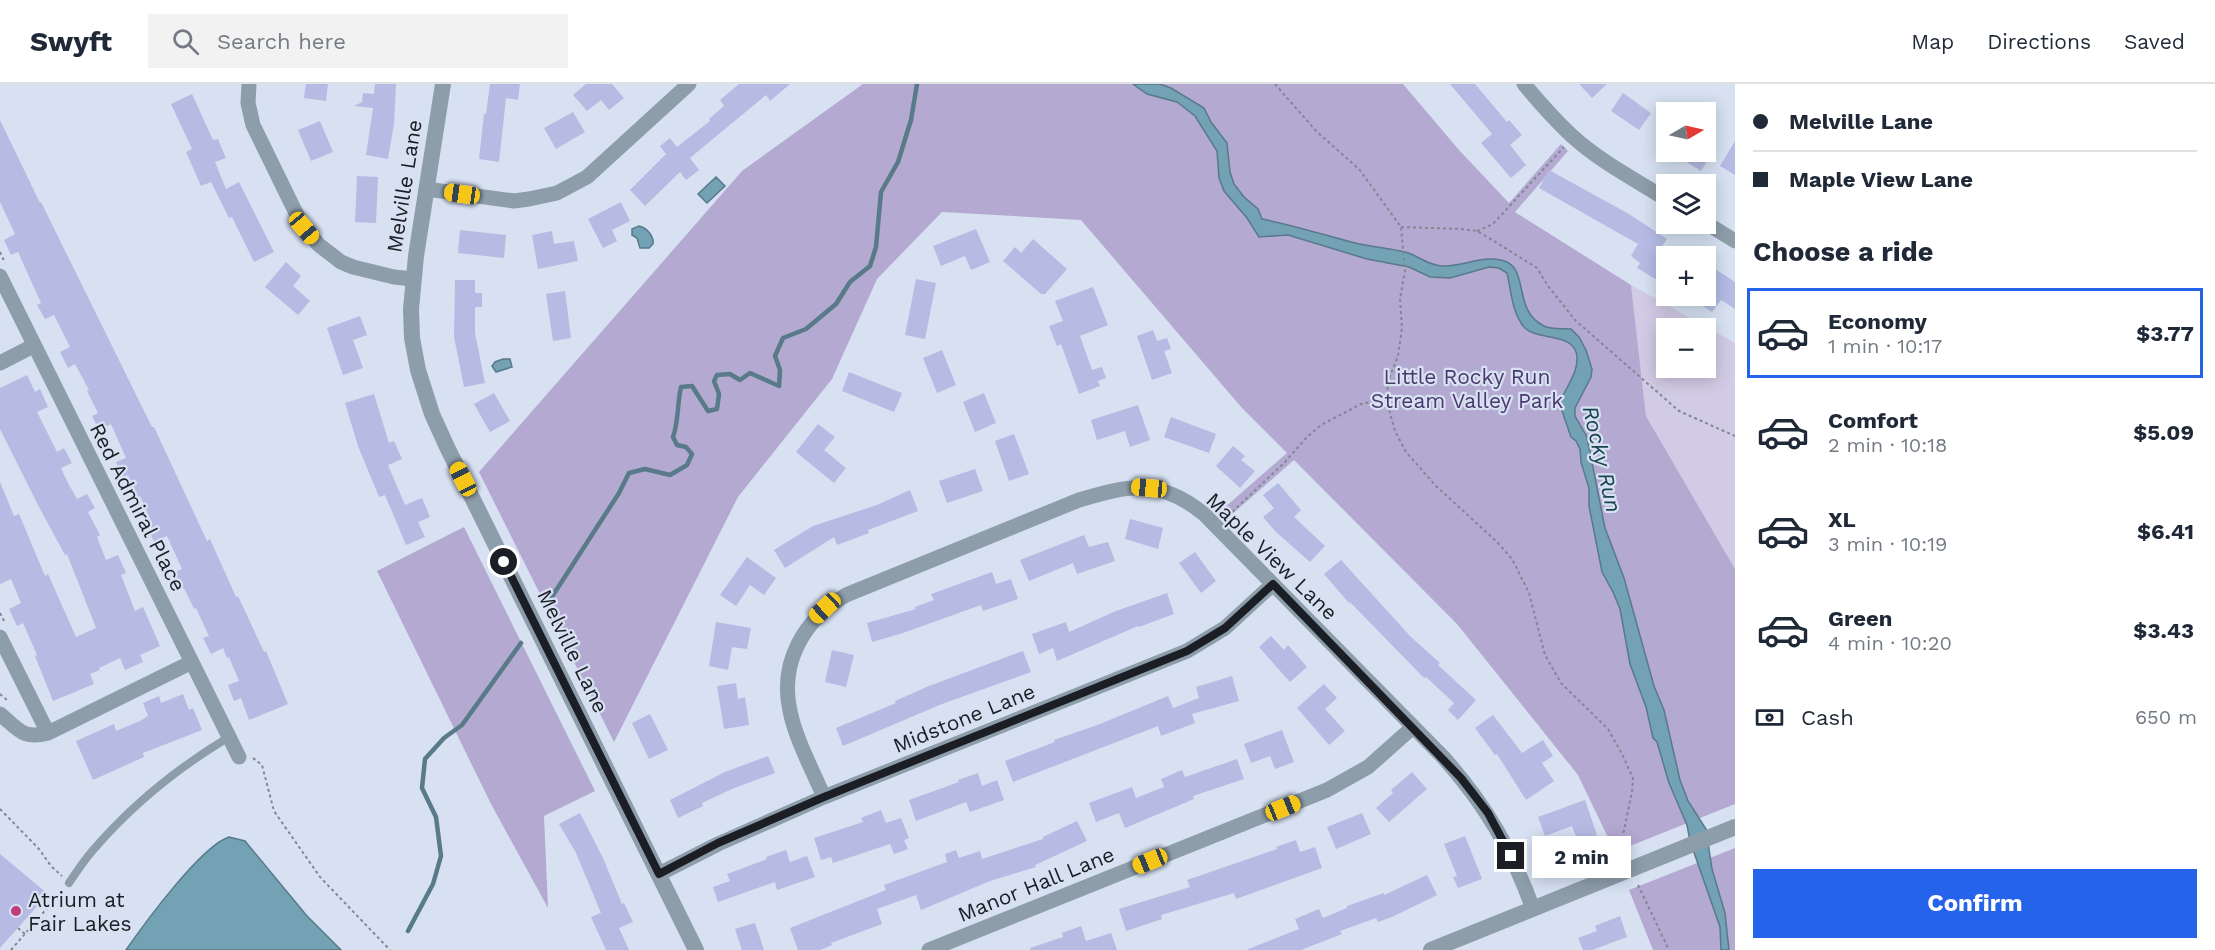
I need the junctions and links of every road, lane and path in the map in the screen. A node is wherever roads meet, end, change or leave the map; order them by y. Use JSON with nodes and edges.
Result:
{"nodes":[{"id":1,"x":249,"y":84,"type":"edge"},
{"id":2,"x":443,"y":84,"type":"edge"},
{"id":3,"x":689,"y":84,"type":"edge"},
{"id":4,"x":1275,"y":84,"type":"edge"},
{"id":5,"x":1524,"y":84,"type":"edge"},
{"id":6,"x":1564,"y":147,"type":"dead end"},
{"id":7,"x":426,"y":189,"type":"junction"},
{"id":8,"x":1656,"y":193,"type":"edge"},
{"id":9,"x":1401,"y":228,"type":"junction"},
{"id":10,"x":1716,"y":229,"type":"edge"},
{"id":11,"x":1477,"y":231,"type":"junction"},
{"id":12,"x":1735,"y":241,"type":"edge"},
{"id":13,"x":0,"y":276,"type":"edge"},
{"id":14,"x":412,"y":279,"type":"junction"},
{"id":15,"x":33,"y":346,"type":"junction"},
{"id":16,"x":0,"y":363,"type":"edge"},
{"id":17,"x":1386,"y":399,"type":"junction"},
{"id":18,"x":1735,"y":436,"type":"edge"},
{"id":19,"x":1216,"y":526,"type":"junction"},
{"id":20,"x":1273,"y":584,"type":"junction"},
{"id":21,"x":0,"y":613,"type":"edge"},
{"id":22,"x":5,"y":635,"type":"edge"},
{"id":23,"x":192,"y":662,"type":"junction"},
{"id":24,"x":0,"y":714,"type":"edge"},
{"id":25,"x":1413,"y":727,"type":"junction"},
{"id":26,"x":48,"y":733,"type":"junction"},
{"id":27,"x":229,"y":737,"type":"junction"},
{"id":28,"x":239,"y":757,"type":"joint"},
{"id":29,"x":824,"y":797,"type":"junction"},
{"id":30,"x":0,"y":809,"type":"edge"},
{"id":31,"x":1727,"y":830,"type":"edge"},
{"id":32,"x":1625,"y":852,"type":"dead end"},
{"id":33,"x":659,"y":874,"type":"junction"},
{"id":34,"x":69,"y":883,"type":"junction"},
{"id":35,"x":1638,"y":885,"type":"dead end"},
{"id":36,"x":1533,"y":909,"type":"junction"},
{"id":37,"x":18,"y":928,"type":"dead end"},
{"id":38,"x":25,"y":934,"type":"junction"},
{"id":39,"x":11,"y":950,"type":"edge"},
{"id":40,"x":390,"y":950,"type":"edge"},
{"id":41,"x":696,"y":950,"type":"edge"},
{"id":42,"x":929,"y":950,"type":"edge"},
{"id":43,"x":1431,"y":950,"type":"edge"},
{"id":44,"x":1669,"y":950,"type":"edge"}],
"edges":[{"from":1,"to":14,"type":"street"},
{"from":2,"to":7,"type":"street","name":"Melville Lane"},
{"from":3,"to":7,"type":"street"},
{"from":4,"to":9,"type":"path"},
{"from":5,"to":8,"type":"street"},
{"from":6,"to":11,"type":"path"},
{"from":7,"to":14,"type":"street","name":"Melville Lane"},
{"from":9,"to":11,"type":"path"},
{"from":9,"to":17,"type":"path"},
{"from":10,"to":12,"type":"street"},
{"from":11,"to":18,"type":"path"},
{"from":13,"to":15,"type":"street","name":"Red Admiral Place"},
{"from":14,"to":33,"type":"street","name":"Melville Lane"},
{"from":15,"to":16,"type":"street"},
{"from":15,"to":23,"type":"street","name":"Red Admiral Place"},
{"from":17,"to":19,"type":"path"},
{"from":17,"to":32,"type":"path"},
{"from":19,"to":20,"type":"street","name":"Maple View Lane"},
{"from":19,"to":29,"type":"street","name":"Maple View Lane"},
{"from":20,"to":25,"type":"street","name":"Maple View Lane"},
{"from":20,"to":29,"type":"street","name":"Midstone Lane"},
{"from":21,"to":22,"type":"path"},
{"from":22,"to":26,"type":"street"},
{"from":23,"to":26,"type":"street"},
{"from":23,"to":27,"type":"street","name":"Red Admiral Place"},
{"from":24,"to":26,"type":"street"},
{"from":25,"to":36,"type":"street","name":"Maple View Lane"},
{"from":25,"to":42,"type":"street","name":"Manor Hall Lane"},
{"from":27,"to":28,"type":"street","name":"Red Admiral Place"},
{"from":27,"to":34,"type":"lane"},
{"from":28,"to":40,"type":"path"},
{"from":29,"to":33,"type":"street","name":"Midstone Lane"},
{"from":30,"to":34,"type":"path"},
{"from":31,"to":36,"type":"street"},
{"from":33,"to":41,"type":"street","name":"Melville Lane"},
{"from":34,"to":38,"type":"path"},
{"from":35,"to":44,"type":"path"},
{"from":36,"to":43,"type":"street"},
{"from":37,"to":38,"type":"path"},
{"from":38,"to":39,"type":"path"}]}
